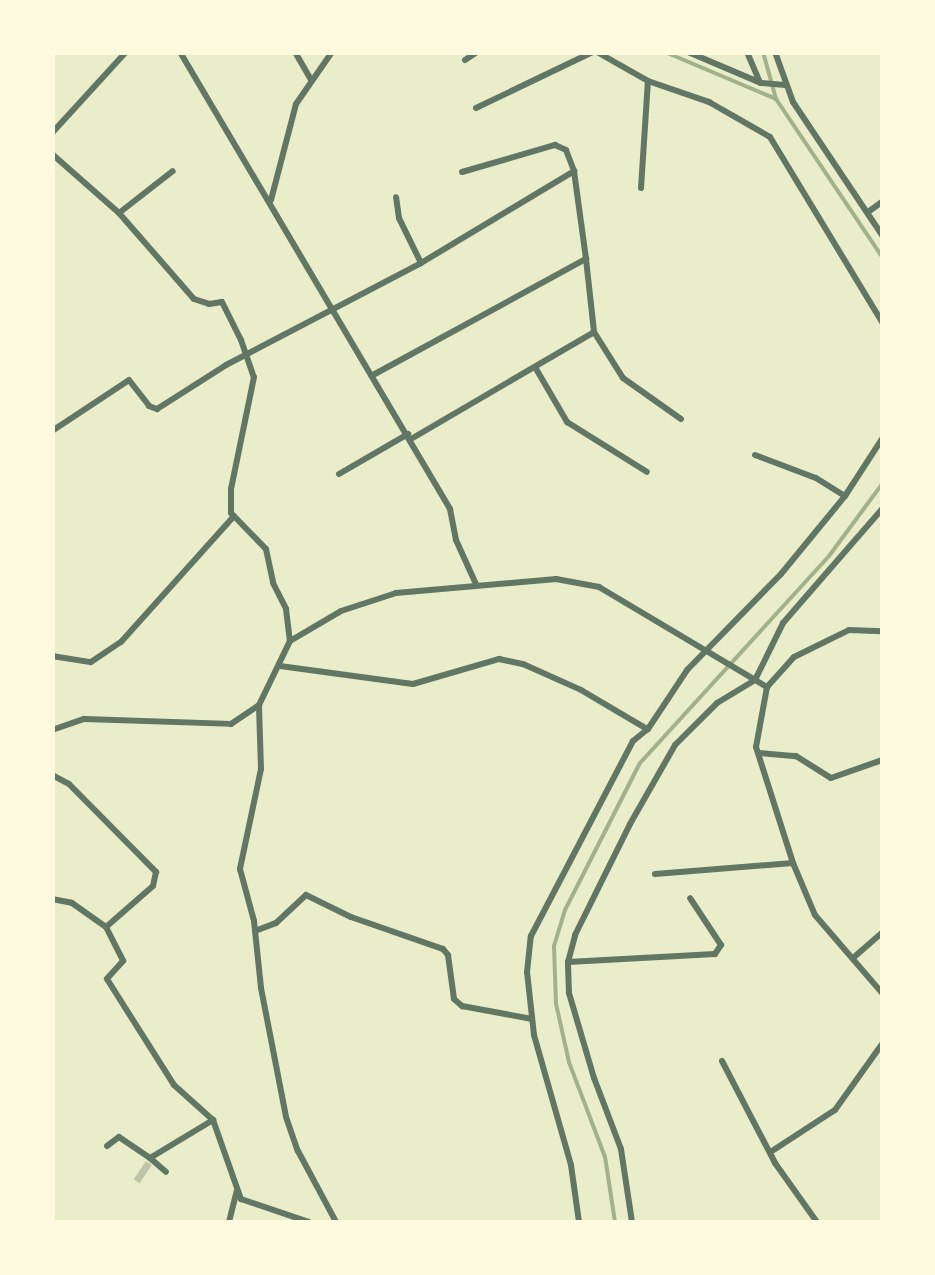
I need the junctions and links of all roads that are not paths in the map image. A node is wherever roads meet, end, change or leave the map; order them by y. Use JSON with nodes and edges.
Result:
{"nodes":[{"id":1,"x":126,"y":52,"type":"edge"},
{"id":2,"x":180,"y":52,"type":"edge"},
{"id":3,"x":294,"y":52,"type":"edge"},
{"id":4,"x":332,"y":52,"type":"edge"},
{"id":5,"x":477,"y":52,"type":"edge"},
{"id":6,"x":595,"y":52,"type":"edge"},
{"id":7,"x":688,"y":52,"type":"edge"},
{"id":8,"x":747,"y":52,"type":"edge"},
{"id":9,"x":774,"y":52,"type":"edge"},
{"id":10,"x":465,"y":60,"type":"dead end"},
{"id":11,"x":311,"y":80,"type":"junction"},
{"id":12,"x":648,"y":81,"type":"junction"},
{"id":13,"x":761,"y":84,"type":"junction"},
{"id":14,"x":786,"y":86,"type":"junction"},
{"id":15,"x":476,"y":108,"type":"dead end"},
{"id":16,"x":52,"y":133,"type":"edge"},
{"id":17,"x":52,"y":154,"type":"edge"},
{"id":18,"x":172,"y":171,"type":"dead end"},
{"id":19,"x":574,"y":171,"type":"junction"},
{"id":20,"x":462,"y":172,"type":"dead end"},
{"id":21,"x":641,"y":188,"type":"dead end"},
{"id":22,"x":396,"y":198,"type":"dead end"},
{"id":23,"x":271,"y":200,"type":"junction"},
{"id":24,"x":882,"y":202,"type":"edge"},
{"id":25,"x":868,"y":212,"type":"junction"},
{"id":26,"x":120,"y":213,"type":"junction"},
{"id":27,"x":882,"y":234,"type":"edge"},
{"id":28,"x":586,"y":258,"type":"junction"},
{"id":29,"x":422,"y":263,"type":"junction"},
{"id":30,"x":336,"y":311,"type":"junction"},
{"id":31,"x":882,"y":322,"type":"edge"},
{"id":32,"x":594,"y":332,"type":"junction"},
{"id":33,"x":245,"y":356,"type":"junction"},
{"id":34,"x":535,"y":367,"type":"junction"},
{"id":35,"x":373,"y":375,"type":"junction"},
{"id":36,"x":681,"y":419,"type":"dead end"},
{"id":37,"x":52,"y":431,"type":"edge"},
{"id":38,"x":409,"y":436,"type":"junction"},
{"id":39,"x":882,"y":439,"type":"edge"},
{"id":40,"x":755,"y":455,"type":"dead end"},
{"id":41,"x":647,"y":472,"type":"dead end"},
{"id":42,"x":339,"y":474,"type":"dead end"},
{"id":43,"x":845,"y":496,"type":"junction"},
{"id":44,"x":882,"y":509,"type":"edge"},
{"id":45,"x":234,"y":516,"type":"junction"},
{"id":46,"x":476,"y":584,"type":"junction"},
{"id":47,"x":882,"y":631,"type":"edge"},
{"id":48,"x":290,"y":642,"type":"junction"},
{"id":49,"x":707,"y":648,"type":"junction"},
{"id":50,"x":52,"y":656,"type":"edge"},
{"id":51,"x":280,"y":666,"type":"junction"},
{"id":52,"x":755,"y":680,"type":"junction"},
{"id":53,"x":767,"y":687,"type":"junction"},
{"id":54,"x":260,"y":705,"type":"junction"},
{"id":55,"x":648,"y":729,"type":"junction"},
{"id":56,"x":52,"y":730,"type":"edge"},
{"id":57,"x":758,"y":753,"type":"junction"},
{"id":58,"x":882,"y":760,"type":"edge"},
{"id":59,"x":52,"y":775,"type":"edge"},
{"id":60,"x":793,"y":863,"type":"junction"},
{"id":61,"x":654,"y":874,"type":"dead end"},
{"id":62,"x":52,"y":898,"type":"edge"},
{"id":63,"x":690,"y":898,"type":"dead end"},
{"id":64,"x":106,"y":927,"type":"junction"},
{"id":65,"x":255,"y":931,"type":"junction"},
{"id":66,"x":882,"y":933,"type":"edge"},
{"id":67,"x":853,"y":958,"type":"junction"},
{"id":68,"x":568,"y":962,"type":"junction"},
{"id":69,"x":882,"y":992,"type":"edge"},
{"id":70,"x":532,"y":1019,"type":"junction"},
{"id":71,"x":882,"y":1044,"type":"edge"},
{"id":72,"x":722,"y":1060,"type":"dead end"},
{"id":73,"x":213,"y":1120,"type":"junction"},
{"id":74,"x":107,"y":1146,"type":"dead end"},
{"id":75,"x":772,"y":1151,"type":"junction"},
{"id":76,"x":150,"y":1158,"type":"junction"},
{"id":77,"x":166,"y":1172,"type":"dead end"},
{"id":78,"x":238,"y":1190,"type":"junction"},
{"id":79,"x":229,"y":1222,"type":"edge"},
{"id":80,"x":303,"y":1222,"type":"edge"},
{"id":81,"x":336,"y":1222,"type":"edge"},
{"id":82,"x":579,"y":1222,"type":"edge"},
{"id":83,"x":632,"y":1222,"type":"edge"},
{"id":84,"x":817,"y":1222,"type":"edge"}],
"edges":[{"from":1,"to":16,"type":"street"},
{"from":2,"to":23,"type":"street"},
{"from":3,"to":11,"type":"street"},
{"from":4,"to":11,"type":"street"},
{"from":5,"to":10,"type":"street"},
{"from":6,"to":12,"type":"street"},
{"from":6,"to":15,"type":"street"},
{"from":7,"to":13,"type":"street"},
{"from":8,"to":13,"type":"street"},
{"from":9,"to":14,"type":"street"},
{"from":11,"to":23,"type":"street"},
{"from":12,"to":21,"type":"street"},
{"from":12,"to":31,"type":"street"},
{"from":13,"to":14,"type":"street"},
{"from":14,"to":25,"type":"street"},
{"from":17,"to":26,"type":"street"},
{"from":18,"to":26,"type":"street"},
{"from":19,"to":20,"type":"street"},
{"from":19,"to":28,"type":"street"},
{"from":19,"to":29,"type":"street"},
{"from":22,"to":29,"type":"street"},
{"from":23,"to":30,"type":"street"},
{"from":24,"to":25,"type":"street"},
{"from":25,"to":27,"type":"street"},
{"from":26,"to":33,"type":"street"},
{"from":28,"to":32,"type":"street"},
{"from":28,"to":35,"type":"street"},
{"from":29,"to":30,"type":"street"},
{"from":30,"to":33,"type":"street"},
{"from":30,"to":35,"type":"street"},
{"from":32,"to":34,"type":"street"},
{"from":32,"to":36,"type":"street"},
{"from":33,"to":37,"type":"street"},
{"from":33,"to":45,"type":"street"},
{"from":34,"to":38,"type":"street"},
{"from":34,"to":41,"type":"street"},
{"from":35,"to":38,"type":"street"},
{"from":38,"to":42,"type":"street"},
{"from":38,"to":46,"type":"street"},
{"from":39,"to":43,"type":"street"},
{"from":40,"to":43,"type":"street"},
{"from":43,"to":49,"type":"street"},
{"from":44,"to":52,"type":"street"},
{"from":45,"to":48,"type":"street"},
{"from":45,"to":50,"type":"street"},
{"from":46,"to":48,"type":"street"},
{"from":46,"to":49,"type":"street"},
{"from":47,"to":53,"type":"street"},
{"from":48,"to":51,"type":"street"},
{"from":49,"to":52,"type":"street"},
{"from":49,"to":55,"type":"street"},
{"from":51,"to":54,"type":"street"},
{"from":51,"to":55,"type":"street"},
{"from":52,"to":53,"type":"street"},
{"from":52,"to":68,"type":"street"},
{"from":53,"to":57,"type":"street"},
{"from":54,"to":56,"type":"street"},
{"from":54,"to":65,"type":"street"},
{"from":55,"to":70,"type":"street"},
{"from":57,"to":58,"type":"street"},
{"from":57,"to":60,"type":"street"},
{"from":59,"to":64,"type":"street"},
{"from":60,"to":61,"type":"street"},
{"from":60,"to":67,"type":"street"},
{"from":62,"to":64,"type":"street"},
{"from":63,"to":68,"type":"street"},
{"from":64,"to":73,"type":"street"},
{"from":65,"to":70,"type":"street"},
{"from":65,"to":81,"type":"street"},
{"from":66,"to":67,"type":"street"},
{"from":67,"to":69,"type":"street"},
{"from":68,"to":83,"type":"street"},
{"from":70,"to":82,"type":"street"},
{"from":71,"to":75,"type":"street"},
{"from":72,"to":75,"type":"street"},
{"from":73,"to":76,"type":"street"},
{"from":73,"to":78,"type":"street"},
{"from":74,"to":76,"type":"street"},
{"from":75,"to":84,"type":"street"},
{"from":76,"to":77,"type":"street"},
{"from":78,"to":79,"type":"street"},
{"from":78,"to":80,"type":"street"}]}
